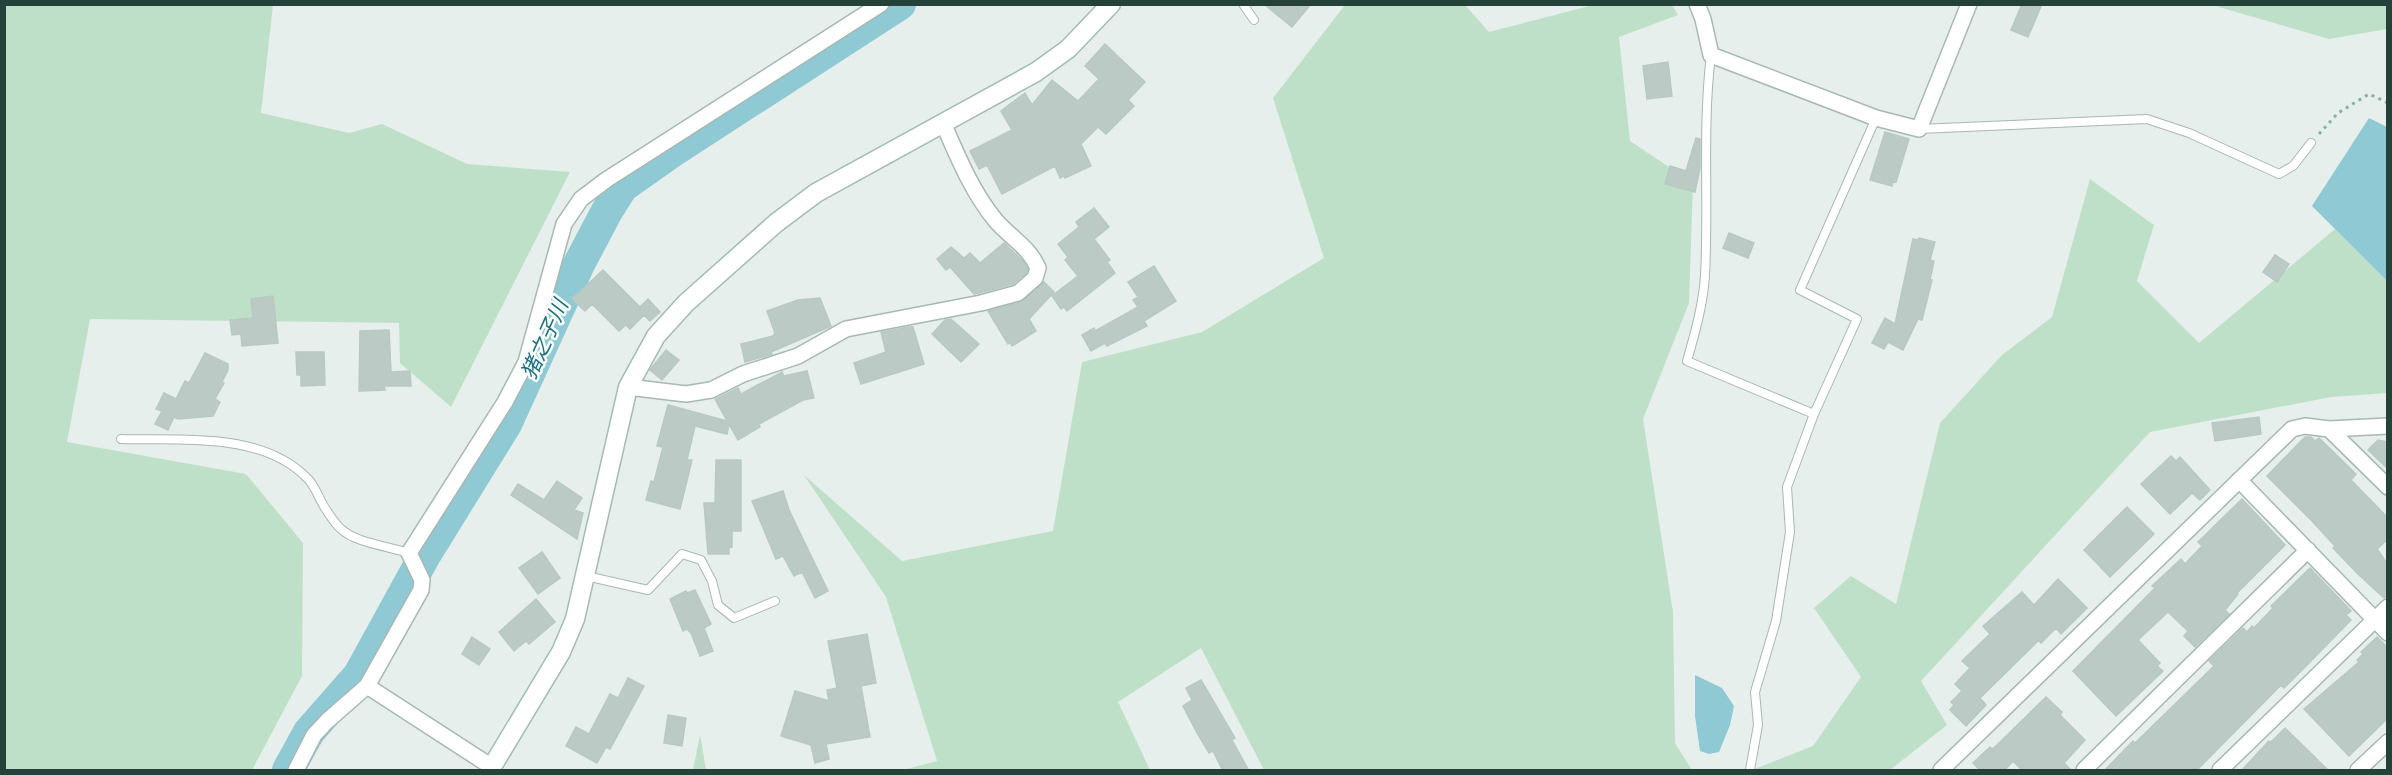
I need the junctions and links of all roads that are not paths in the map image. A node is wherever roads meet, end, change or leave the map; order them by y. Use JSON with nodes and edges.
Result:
{"nodes":[{"id":1,"x":881,"y":4,"type":"edge"},
{"id":2,"x":1243,"y":4,"type":"edge"},
{"id":3,"x":1696,"y":4,"type":"edge"},
{"id":4,"x":1969,"y":4,"type":"edge"},
{"id":5,"x":1104,"y":7,"type":"edge"},
{"id":6,"x":1254,"y":20,"type":"dead end"},
{"id":7,"x":1712,"y":55,"type":"junction"},
{"id":8,"x":1876,"y":118,"type":"junction"},
{"id":9,"x":943,"y":123,"type":"junction"},
{"id":10,"x":1919,"y":129,"type":"junction"},
{"id":11,"x":2311,"y":143,"type":"road end"},
{"id":12,"x":628,"y":387,"type":"junction"},
{"id":13,"x":1814,"y":414,"type":"junction"},
{"id":14,"x":2388,"y":426,"type":"edge"},
{"id":15,"x":2329,"y":429,"type":"junction"},
{"id":16,"x":121,"y":439,"type":"dead end"},
{"id":17,"x":2239,"y":480,"type":"junction"},
{"id":18,"x":2388,"y":487,"type":"edge"},
{"id":19,"x":2308,"y":550,"type":"junction"},
{"id":20,"x":411,"y":558,"type":"junction"},
{"id":21,"x":584,"y":576,"type":"junction"},
{"id":22,"x":775,"y":601,"type":"dead end"},
{"id":23,"x":2388,"y":607,"type":"edge"},
{"id":24,"x":2375,"y":620,"type":"junction"},
{"id":25,"x":2388,"y":633,"type":"edge"},
{"id":26,"x":367,"y":687,"type":"junction"},
{"id":27,"x":2388,"y":742,"type":"edge"},
{"id":28,"x":491,"y":769,"type":"edge"},
{"id":29,"x":296,"y":771,"type":"edge"},
{"id":30,"x":1750,"y":771,"type":"edge"},
{"id":31,"x":1941,"y":771,"type":"edge"},
{"id":32,"x":2084,"y":771,"type":"edge"},
{"id":33,"x":2220,"y":771,"type":"edge"},
{"id":34,"x":2358,"y":771,"type":"edge"}],
"edges":[{"from":1,"to":20,"type":"street"},
{"from":2,"to":6,"type":"lane"},
{"from":3,"to":7,"type":"street"},
{"from":4,"to":10,"type":"street"},
{"from":5,"to":9,"type":"street"},
{"from":7,"to":8,"type":"street"},
{"from":7,"to":13,"type":"lane"},
{"from":8,"to":10,"type":"street"},
{"from":8,"to":13,"type":"lane"},
{"from":9,"to":12,"type":"street"},
{"from":9,"to":12,"type":"street"},
{"from":10,"to":11,"type":"lane"},
{"from":12,"to":21,"type":"street"},
{"from":13,"to":30,"type":"lane"},
{"from":14,"to":15,"type":"street"},
{"from":15,"to":17,"type":"street"},
{"from":15,"to":18,"type":"street"},
{"from":16,"to":20,"type":"lane"},
{"from":17,"to":19,"type":"street"},
{"from":17,"to":31,"type":"street"},
{"from":19,"to":24,"type":"street"},
{"from":19,"to":32,"type":"street"},
{"from":20,"to":26,"type":"street"},
{"from":21,"to":22,"type":"lane"},
{"from":21,"to":28,"type":"street"},
{"from":23,"to":24,"type":"street"},
{"from":24,"to":25,"type":"street"},
{"from":24,"to":33,"type":"street"},
{"from":26,"to":28,"type":"street"},
{"from":26,"to":29,"type":"street"},
{"from":27,"to":34,"type":"street"}]}
